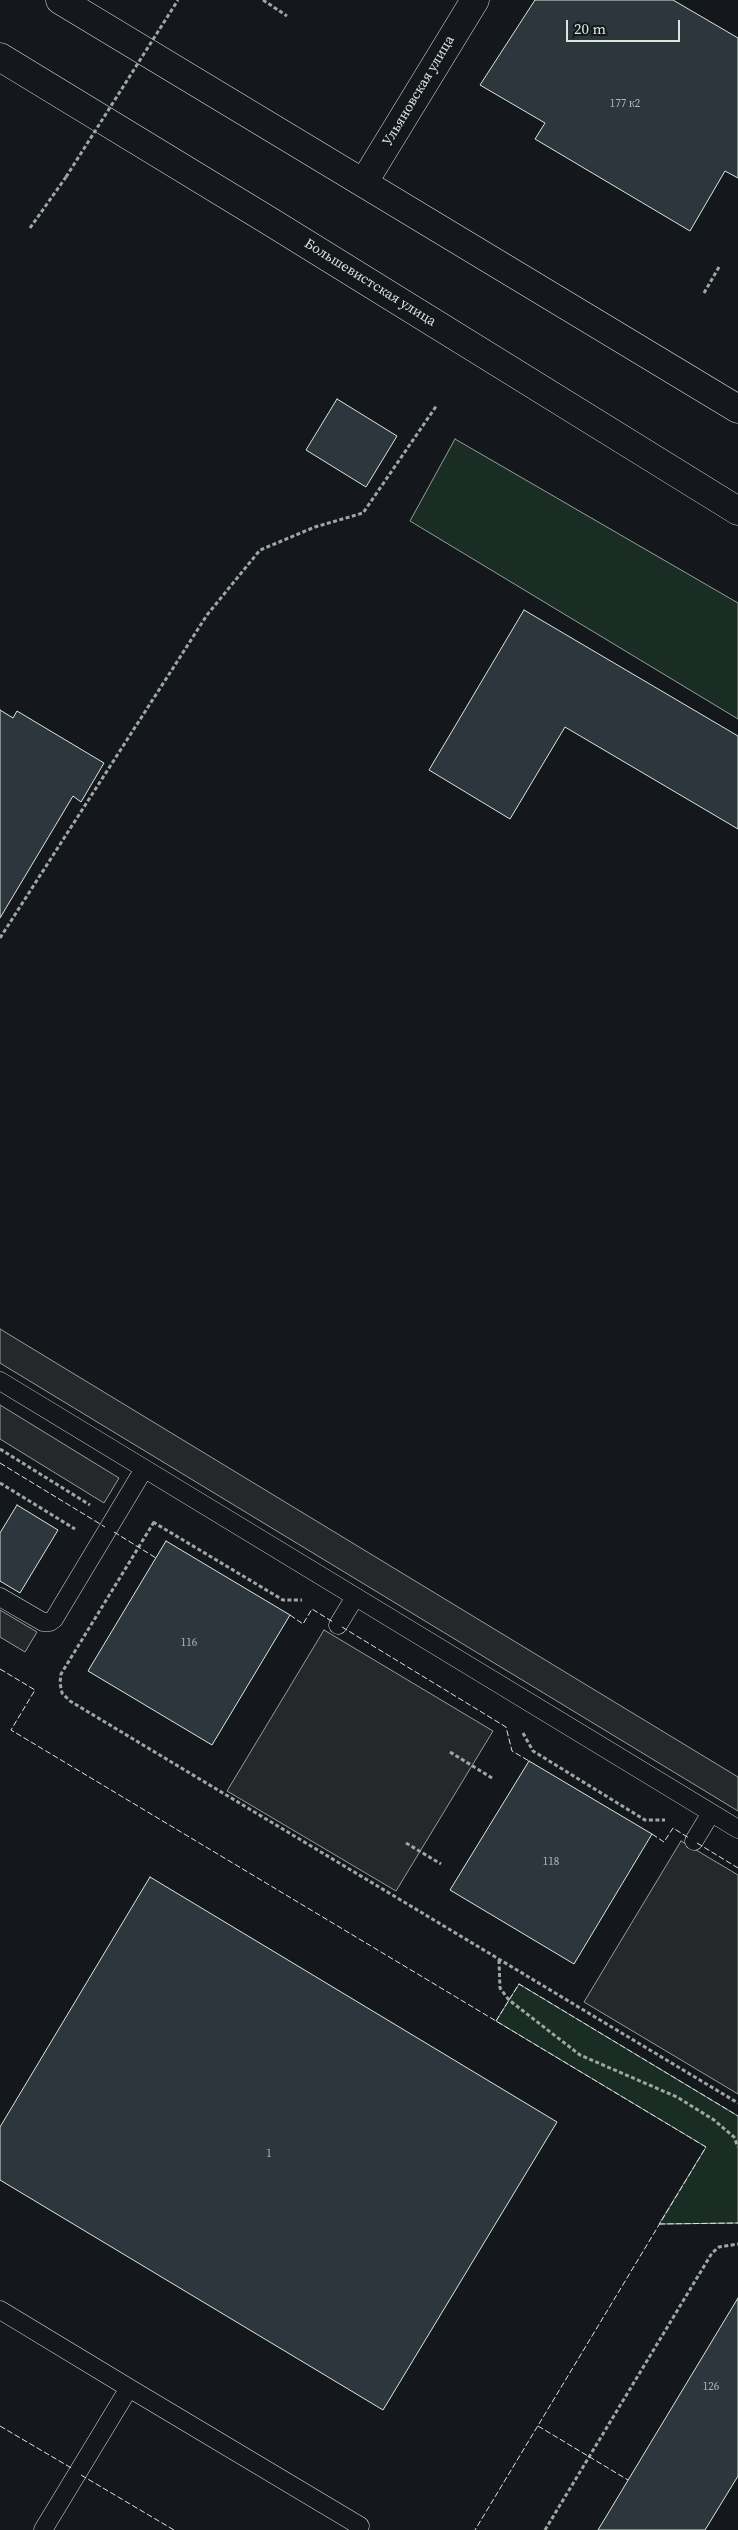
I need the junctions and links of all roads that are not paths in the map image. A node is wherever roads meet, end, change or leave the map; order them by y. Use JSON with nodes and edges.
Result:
{"nodes":[{"id":1,"x":60,"y":0,"type":"edge"},
{"id":2,"x":474,"y":0,"type":"edge"},
{"id":3,"x":0,"y":57,"type":"edge"},
{"id":4,"x":364,"y":182,"type":"junction"},
{"id":5,"x":738,"y":409,"type":"edge"},
{"id":6,"x":738,"y":511,"type":"edge"},
{"id":7,"x":0,"y":1381,"type":"edge"},
{"id":8,"x":144,"y":1469,"type":"junction"},
{"id":9,"x":0,"y":1597,"type":"edge"},
{"id":10,"x":355,"y":1597,"type":"junction"},
{"id":11,"x":338,"y":1625,"type":"dead end"},
{"id":12,"x":711,"y":1813,"type":"junction"},
{"id":13,"x":738,"y":1829,"type":"edge"},
{"id":14,"x":694,"y":1841,"type":"dead end"},
{"id":15,"x":0,"y":2310,"type":"edge"},
{"id":16,"x":130,"y":2388,"type":"junction"},
{"id":17,"x":43,"y":2530,"type":"edge"},
{"id":18,"x":358,"y":2530,"type":"edge"}],
"edges":[{"from":1,"to":4,"type":"main road"},
{"from":2,"to":4,"type":"main road","name":"Ульяновская улица"},
{"from":3,"to":6,"type":"main road","name":"Большевистская улица"},
{"from":4,"to":5,"type":"main road"},
{"from":7,"to":8,"type":"lane"},
{"from":8,"to":9,"type":"lane"},
{"from":8,"to":10,"type":"lane"},
{"from":10,"to":11,"type":"lane"},
{"from":10,"to":12,"type":"lane"},
{"from":12,"to":13,"type":"lane"},
{"from":12,"to":14,"type":"lane"},
{"from":15,"to":16,"type":"lane"},
{"from":16,"to":17,"type":"lane"},
{"from":16,"to":18,"type":"lane"}]}
